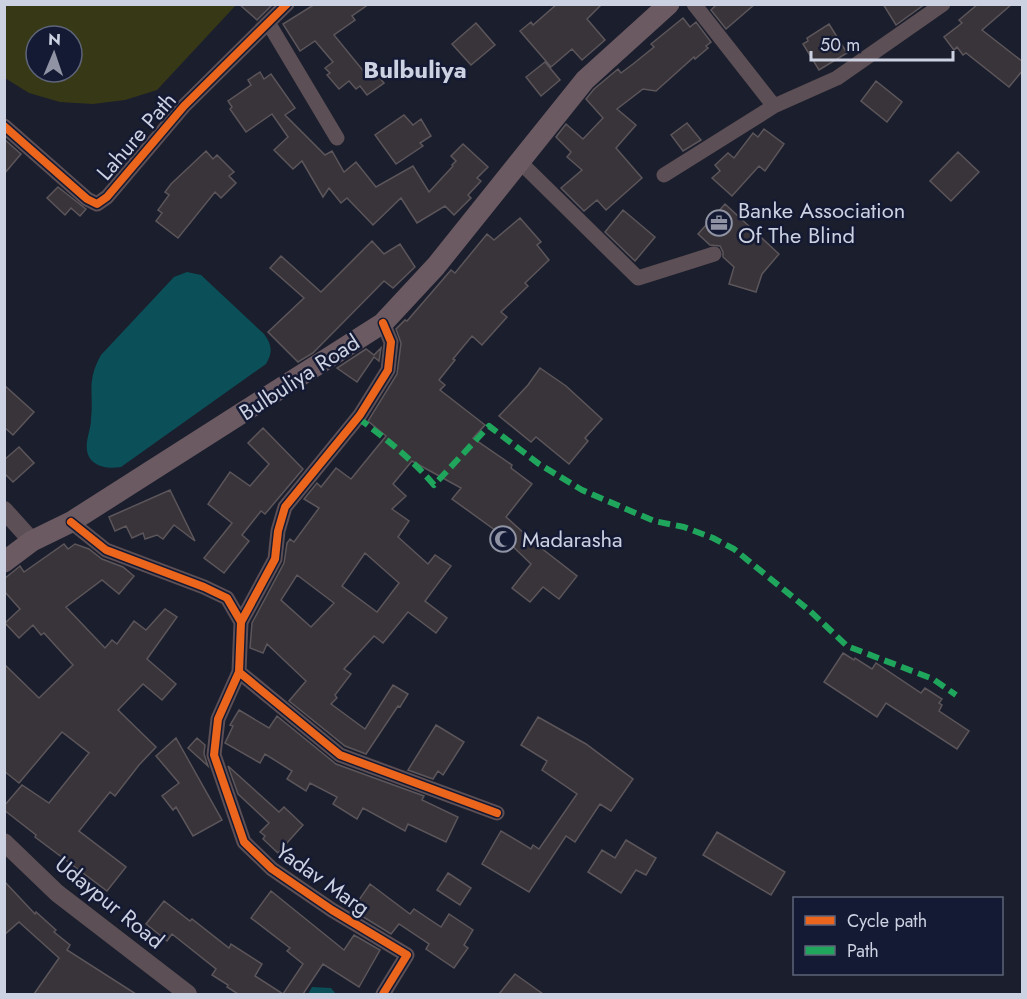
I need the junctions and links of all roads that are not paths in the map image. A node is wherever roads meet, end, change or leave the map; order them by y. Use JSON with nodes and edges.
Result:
{"nodes":[{"id":1,"x":287,"y":4,"type":"edge"},
{"id":2,"x":669,"y":4,"type":"edge"},
{"id":3,"x":694,"y":4,"type":"edge"},
{"id":4,"x":943,"y":4,"type":"edge"},
{"id":5,"x":269,"y":24,"type":"junction"},
{"id":6,"x":774,"y":106,"type":"junction"},
{"id":7,"x":4,"y":126,"type":"edge"},
{"id":8,"x":338,"y":138,"type":"dead end"},
{"id":9,"x":520,"y":162,"type":"junction"},
{"id":10,"x":664,"y":175,"type":"dead end"},
{"id":11,"x":714,"y":254,"type":"dead end"},
{"id":12,"x":383,"y":323,"type":"junction"},
{"id":13,"x":4,"y":510,"type":"edge"},
{"id":14,"x":71,"y":522,"type":"junction"},
{"id":15,"x":32,"y":541,"type":"junction"},
{"id":16,"x":4,"y":562,"type":"edge"},
{"id":17,"x":241,"y":622,"type":"junction"},
{"id":18,"x":239,"y":672,"type":"junction"},
{"id":19,"x":497,"y":813,"type":"dead end"},
{"id":20,"x":4,"y":842,"type":"edge"},
{"id":21,"x":188,"y":994,"type":"edge"},
{"id":22,"x":382,"y":994,"type":"edge"}],
"edges":[{"from":1,"to":5,"type":"street","name":"Lahure Path"},
{"from":2,"to":9,"type":"main road","name":"Bulbuliya Road"},
{"from":3,"to":6,"type":"street"},
{"from":4,"to":6,"type":"street"},
{"from":5,"to":7,"type":"street","name":"Lahure Path"},
{"from":5,"to":8,"type":"street"},
{"from":6,"to":10,"type":"street"},
{"from":9,"to":11,"type":"street"},
{"from":9,"to":12,"type":"main road","name":"Bulbuliya Road"},
{"from":12,"to":14,"type":"main road","name":"Bulbuliya Road"},
{"from":12,"to":17,"type":"street"},
{"from":13,"to":15,"type":"street"},
{"from":14,"to":15,"type":"main road","name":"Bulbuliya Road"},
{"from":14,"to":17,"type":"street"},
{"from":15,"to":16,"type":"main road","name":"Bulbuliya Road"},
{"from":17,"to":18,"type":"street","name":"Yadav Marg"},
{"from":18,"to":19,"type":"street"},
{"from":18,"to":22,"type":"street","name":"Yadav Marg"},
{"from":20,"to":21,"type":"street","name":"Udaypur Road"}]}
